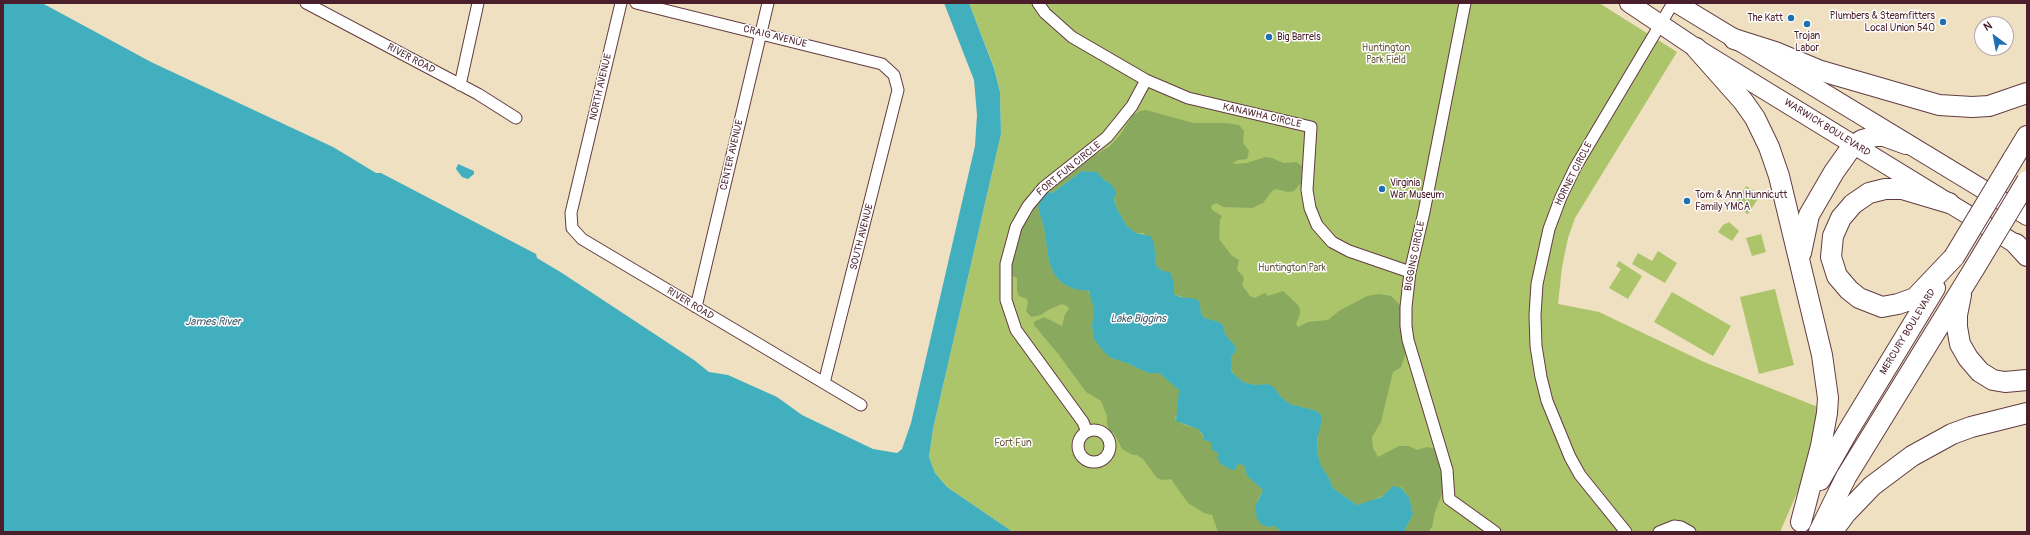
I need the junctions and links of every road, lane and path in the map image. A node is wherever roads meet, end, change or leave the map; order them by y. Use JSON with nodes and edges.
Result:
{"nodes":[{"id":1,"x":306,"y":3,"type":"edge"},
{"id":2,"x":478,"y":3,"type":"edge"},
{"id":3,"x":620,"y":3,"type":"edge"},
{"id":4,"x":636,"y":3,"type":"edge"},
{"id":5,"x":768,"y":3,"type":"edge"},
{"id":6,"x":1038,"y":3,"type":"edge"},
{"id":7,"x":1465,"y":3,"type":"edge"},
{"id":8,"x":1629,"y":3,"type":"edge"},
{"id":9,"x":1675,"y":3,"type":"edge"},
{"id":10,"x":318,"y":6,"type":"edge"},
{"id":11,"x":1661,"y":24,"type":"junction"},
{"id":12,"x":761,"y":34,"type":"junction"},
{"id":13,"x":1734,"y":39,"type":"junction"},
{"id":14,"x":1696,"y":48,"type":"junction"},
{"id":15,"x":1146,"y":80,"type":"junction"},
{"id":16,"x":460,"y":85,"type":"junction"},
{"id":17,"x":898,"y":90,"type":"joint"},
{"id":18,"x":2027,"y":93,"type":"edge"},
{"id":19,"x":516,"y":118,"type":"dead end"},
{"id":20,"x":2027,"y":136,"type":"edge"},
{"id":21,"x":1906,"y":144,"type":"junction"},
{"id":22,"x":1855,"y":145,"type":"junction"},
{"id":23,"x":581,"y":171,"type":"joint"},
{"id":24,"x":2027,"y":181,"type":"edge"},
{"id":25,"x":1949,"y":203,"type":"junction"},
{"id":26,"x":2027,"y":216,"type":"edge"},
{"id":27,"x":2023,"y":250,"type":"edge"},
{"id":28,"x":1954,"y":257,"type":"junction"},
{"id":29,"x":1800,"y":263,"type":"junction"},
{"id":30,"x":1410,"y":272,"type":"junction"},
{"id":31,"x":1969,"y":276,"type":"junction"},
{"id":32,"x":696,"y":307,"type":"junction"},
{"id":33,"x":2027,"y":380,"type":"edge"},
{"id":34,"x":824,"y":383,"type":"junction"},
{"id":35,"x":861,"y":405,"type":"dead end"},
{"id":36,"x":2027,"y":413,"type":"edge"},
{"id":37,"x":1087,"y":432,"type":"dead end"},
{"id":38,"x":1799,"y":527,"type":"edge"},
{"id":39,"x":1495,"y":532,"type":"edge"},
{"id":40,"x":1626,"y":532,"type":"edge"},
{"id":41,"x":1659,"y":532,"type":"edge"},
{"id":42,"x":1690,"y":532,"type":"edge"},
{"id":43,"x":1819,"y":532,"type":"edge"},
{"id":44,"x":1832,"y":532,"type":"edge"}],
"edges":[{"from":1,"to":10,"type":"street","name":"RIVER ROAD"},
{"from":2,"to":16,"type":"street"},
{"from":3,"to":23,"type":"street","name":"NORTH AVENUE"},
{"from":4,"to":12,"type":"street","name":"CRAIG AVENUE"},
{"from":5,"to":12,"type":"street","name":"CENTER AVENUE"},
{"from":6,"to":15,"type":"street","name":"KANAWHA CIRCLE"},
{"from":7,"to":30,"type":"street","name":"BIGGINS CIRCLE"},
{"from":8,"to":11,"type":"main road","name":"WARWICK BOULEVARD"},
{"from":9,"to":11,"type":"street","name":"HORNET CIRCLE"},
{"from":9,"to":13,"type":"main road"},
{"from":10,"to":16,"type":"street","name":"RIVER ROAD"},
{"from":11,"to":14,"type":"main road","name":"WARWICK BOULEVARD"},
{"from":11,"to":40,"type":"street","name":"HORNET CIRCLE"},
{"from":12,"to":17,"type":"street","name":"CRAIG AVENUE"},
{"from":12,"to":32,"type":"street","name":"CENTER AVENUE"},
{"from":13,"to":18,"type":"highway"},
{"from":13,"to":21,"type":"main road"},
{"from":14,"to":22,"type":"main road","name":"WARWICK BOULEVARD"},
{"from":14,"to":29,"type":"highway"},
{"from":15,"to":30,"type":"street","name":"KANAWHA CIRCLE"},
{"from":15,"to":37,"type":"street","name":"FORT FUN CIRCLE"},
{"from":16,"to":19,"type":"street","name":"RIVER ROAD"},
{"from":17,"to":34,"type":"street","name":"SOUTH AVENUE"},
{"from":20,"to":28,"type":"highway","name":"MERCURY BOULEVARD","bridge":true},
{"from":21,"to":22,"type":"highway"},
{"from":21,"to":26,"type":"main road"},
{"from":22,"to":25,"type":"main road","name":"WARWICK BOULEVARD"},
{"from":22,"to":29,"type":"highway"},
{"from":23,"to":32,"type":"street","name":"RIVER ROAD"},
{"from":24,"to":31,"type":"highway","bridge":true},
{"from":25,"to":27,"type":"main road","name":"WARWICK BOULEVARD"},
{"from":25,"to":28,"type":"highway"},
{"from":28,"to":38,"type":"highway","name":"MERCURY BOULEVARD"},
{"from":29,"to":38,"type":"highway"},
{"from":30,"to":39,"type":"street","name":"BIGGINS CIRCLE"},
{"from":31,"to":33,"type":"highway"},
{"from":31,"to":43,"type":"highway"},
{"from":32,"to":34,"type":"street","name":"RIVER ROAD"},
{"from":34,"to":35,"type":"street","name":"RIVER ROAD"},
{"from":36,"to":44,"type":"highway"},
{"from":41,"to":42,"type":"street"}]}
